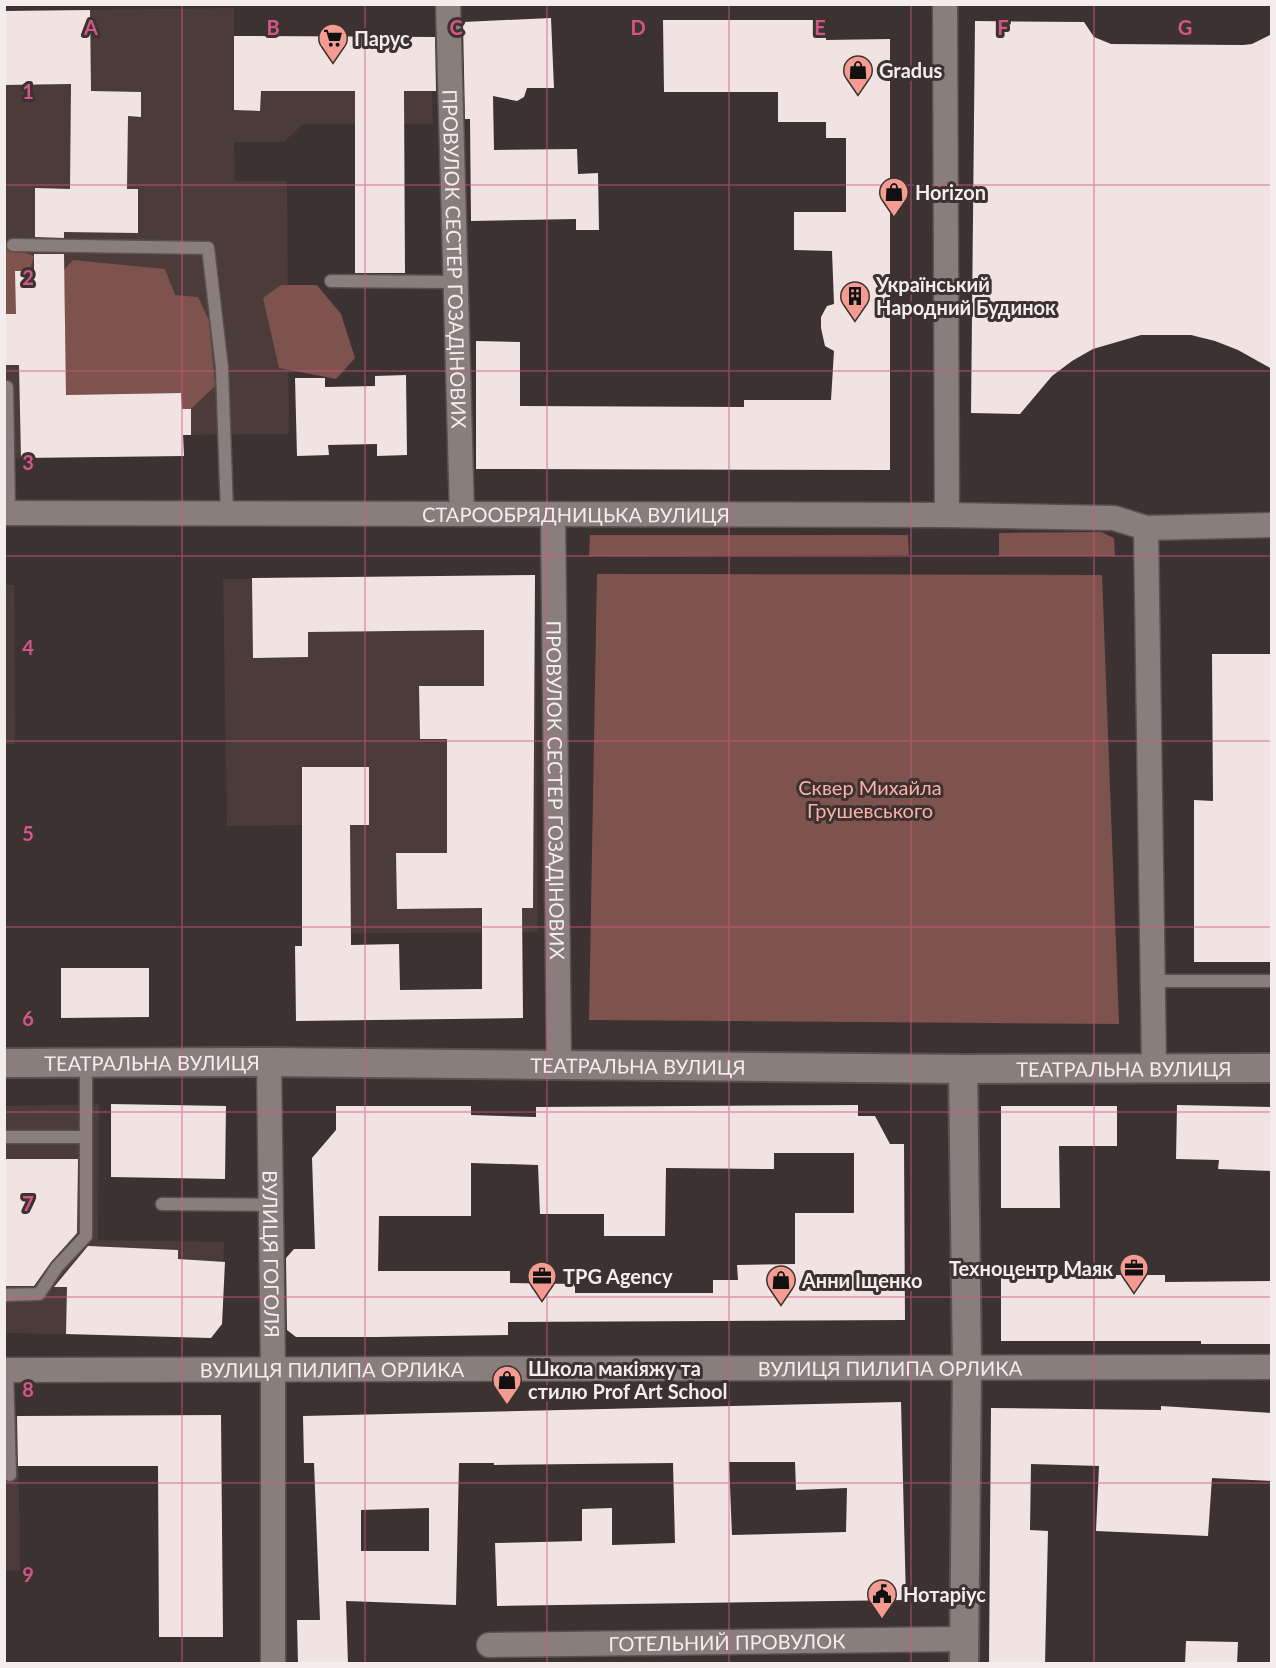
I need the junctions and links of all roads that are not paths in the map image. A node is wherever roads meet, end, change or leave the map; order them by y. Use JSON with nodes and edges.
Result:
{"nodes":[{"id":1,"x":448,"y":4,"type":"edge"},
{"id":2,"x":945,"y":4,"type":"edge"},
{"id":3,"x":14,"y":245,"type":"dead end"},
{"id":4,"x":330,"y":281,"type":"dead end"},
{"id":5,"x":455,"y":282,"type":"junction"},
{"id":6,"x":8,"y":387,"type":"dead end"},
{"id":7,"x":7,"y":513,"type":"edge"},
{"id":8,"x":227,"y":513,"type":"junction"},
{"id":9,"x":462,"y":514,"type":"junction"},
{"id":10,"x":947,"y":515,"type":"junction"},
{"id":11,"x":553,"y":516,"type":"junction"},
{"id":12,"x":1272,"y":525,"type":"edge"},
{"id":13,"x":1146,"y":528,"type":"junction"},
{"id":14,"x":1152,"y":981,"type":"junction"},
{"id":15,"x":1272,"y":981,"type":"edge"},
{"id":16,"x":86,"y":1062,"type":"junction"},
{"id":17,"x":269,"y":1062,"type":"junction"},
{"id":18,"x":4,"y":1063,"type":"edge"},
{"id":19,"x":559,"y":1066,"type":"junction"},
{"id":20,"x":1154,"y":1067,"type":"junction"},
{"id":21,"x":1272,"y":1068,"type":"edge"},
{"id":22,"x":963,"y":1069,"type":"junction"},
{"id":23,"x":4,"y":1137,"type":"edge"},
{"id":24,"x":86,"y":1137,"type":"junction"},
{"id":25,"x":162,"y":1204,"type":"dead end"},
{"id":26,"x":270,"y":1205,"type":"junction"},
{"id":27,"x":4,"y":1295,"type":"edge"},
{"id":28,"x":967,"y":1366,"type":"junction"},
{"id":29,"x":1272,"y":1367,"type":"edge"},
{"id":30,"x":273,"y":1369,"type":"junction"},
{"id":31,"x":6,"y":1370,"type":"edge"},
{"id":32,"x":10,"y":1474,"type":"dead end"},
{"id":33,"x":489,"y":1645,"type":"dead end"},
{"id":34,"x":964,"y":1651,"type":"edge"},
{"id":35,"x":273,"y":1664,"type":"edge"}],
"edges":[{"from":1,"to":5,"type":"street","name":"ПРОВУЛОК СЕСТЕР ГОЗАДІНОВИХ"},
{"from":2,"to":10,"type":"street"},
{"from":3,"to":8,"type":"lane"},
{"from":4,"to":5,"type":"lane"},
{"from":5,"to":9,"type":"street","name":"ПРОВУЛОК СЕСТЕР ГОЗАДІНОВИХ"},
{"from":6,"to":7,"type":"lane"},
{"from":7,"to":8,"type":"street","name":"СТАРООБРЯДНИЦЬКА ВУЛИЦЯ"},
{"from":8,"to":9,"type":"street","name":"СТАРООБРЯДНИЦЬКА ВУЛИЦЯ"},
{"from":9,"to":11,"type":"street","name":"СТАРООБРЯДНИЦЬКА ВУЛИЦЯ"},
{"from":10,"to":11,"type":"street","name":"СТАРООБРЯДНИЦЬКА ВУЛИЦЯ"},
{"from":10,"to":13,"type":"street","name":"СТАРООБРЯДНИЦЬКА ВУЛИЦЯ"},
{"from":11,"to":19,"type":"street","name":"ПРОВУЛОК СЕСТЕР ГОЗАДІНОВИХ"},
{"from":12,"to":13,"type":"street","name":"СТАРООБРЯДНИЦЬКА ВУЛИЦЯ"},
{"from":13,"to":14,"type":"street"},
{"from":14,"to":15,"type":"lane"},
{"from":14,"to":20,"type":"street"},
{"from":16,"to":17,"type":"street","name":"ТЕАТРАЛЬНА ВУЛИЦЯ"},
{"from":16,"to":18,"type":"street","name":"ТЕАТРАЛЬНА ВУЛИЦЯ"},
{"from":16,"to":24,"type":"lane"},
{"from":17,"to":19,"type":"street","name":"ТЕАТРАЛЬНА ВУЛИЦЯ"},
{"from":17,"to":26,"type":"street","name":"ВУЛИЦЯ ГОГОЛЯ"},
{"from":19,"to":22,"type":"street","name":"ТЕАТРАЛЬНА ВУЛИЦЯ"},
{"from":20,"to":21,"type":"street","name":"ТЕАТРАЛЬНА ВУЛИЦЯ"},
{"from":20,"to":22,"type":"street","name":"ТЕАТРАЛЬНА ВУЛИЦЯ"},
{"from":22,"to":28,"type":"street"},
{"from":23,"to":24,"type":"lane"},
{"from":24,"to":27,"type":"lane"},
{"from":25,"to":26,"type":"lane"},
{"from":26,"to":30,"type":"street","name":"ВУЛИЦЯ ГОГОЛЯ"},
{"from":28,"to":29,"type":"street","name":"ВУЛИЦЯ ПИЛИПА ОРЛИКА"},
{"from":28,"to":30,"type":"street","name":"ВУЛИЦЯ ПИЛИПА ОРЛИКА"},
{"from":28,"to":34,"type":"street"},
{"from":30,"to":31,"type":"street","name":"ВУЛИЦЯ ПИЛИПА ОРЛИКА"},
{"from":30,"to":35,"type":"street","name":"ВУЛИЦЯ ГОГОЛЯ"},
{"from":31,"to":32,"type":"lane"},
{"from":33,"to":34,"type":"street","name":"ГОТЕЛЬНИЙ ПРОВУЛОК"}]}
